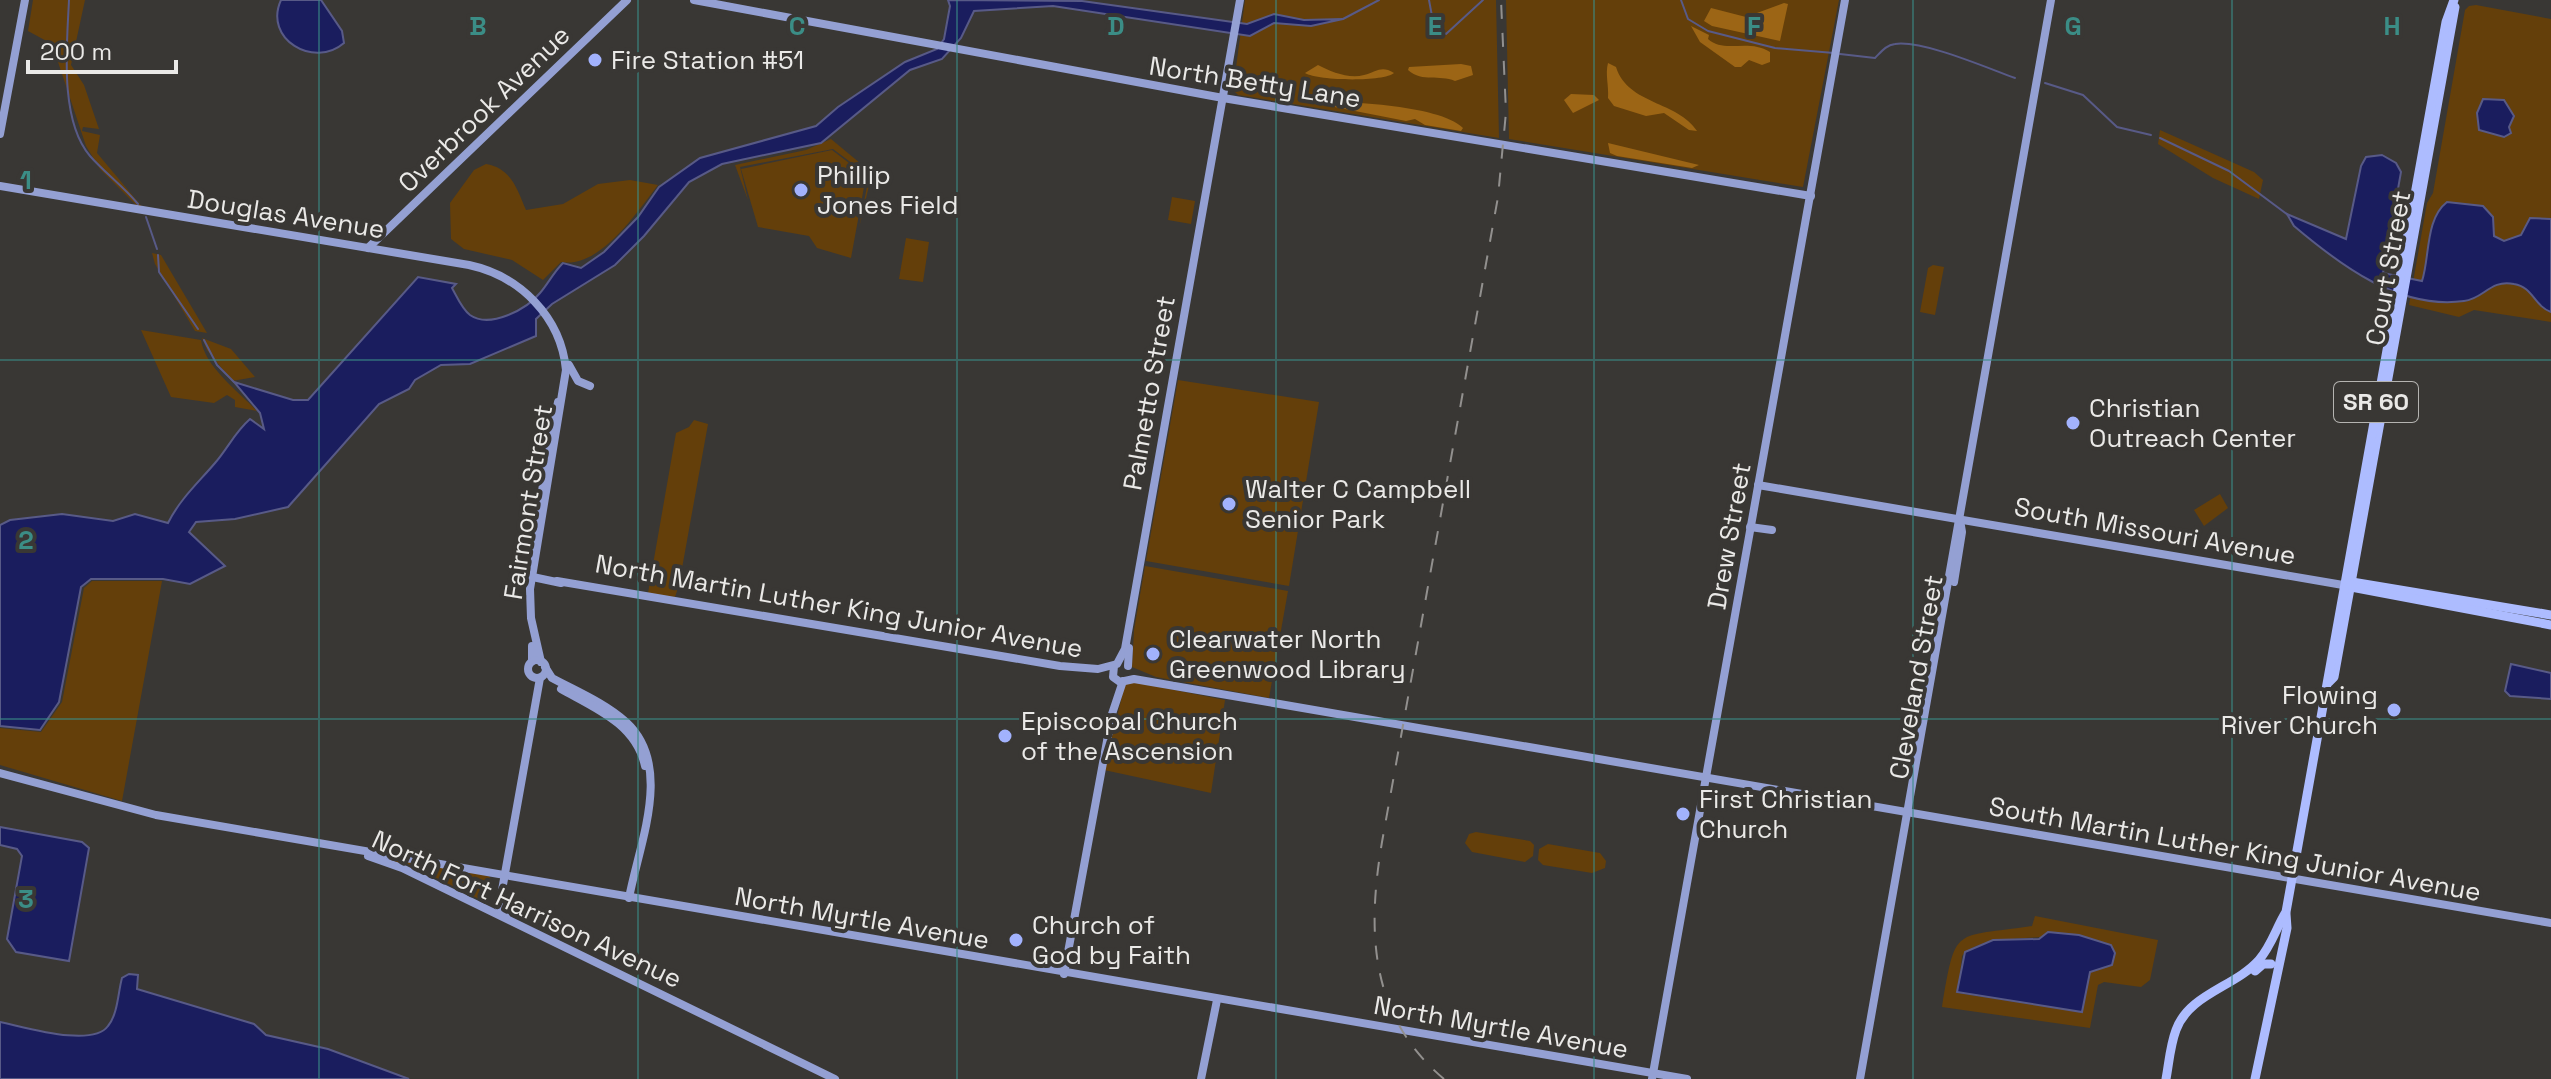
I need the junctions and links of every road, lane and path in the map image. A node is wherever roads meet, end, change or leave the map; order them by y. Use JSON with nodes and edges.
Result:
{"nodes":[{"id":1,"x":25,"y":0,"type":"edge"},
{"id":2,"x":627,"y":0,"type":"edge"},
{"id":3,"x":694,"y":0,"type":"edge"},
{"id":4,"x":1240,"y":0,"type":"edge"},
{"id":5,"x":1845,"y":0,"type":"edge"},
{"id":6,"x":2051,"y":0,"type":"edge"},
{"id":7,"x":2455,"y":0,"type":"edge"},
{"id":8,"x":1223,"y":98,"type":"junction"},
{"id":9,"x":1218,"y":127,"type":"junction"},
{"id":10,"x":0,"y":134,"type":"edge"},
{"id":11,"x":0,"y":186,"type":"edge"},
{"id":12,"x":1811,"y":196,"type":"junction"},
{"id":13,"x":368,"y":248,"type":"junction"},
{"id":14,"x":2400,"y":298,"type":"junction"},
{"id":15,"x":548,"y":319,"type":"junction"},
{"id":16,"x":565,"y":353,"type":"junction"},
{"id":17,"x":590,"y":386,"type":"dead end"},
{"id":18,"x":562,"y":398,"type":"junction"},
{"id":19,"x":2371,"y":456,"type":"junction"},
{"id":20,"x":1758,"y":485,"type":"junction"},
{"id":21,"x":1960,"y":519,"type":"junction"},
{"id":22,"x":1750,"y":527,"type":"junction"},
{"id":23,"x":1772,"y":530,"type":"dead end"},
{"id":24,"x":2357,"y":557,"type":"junction"},
{"id":25,"x":529,"y":576,"type":"junction"},
{"id":26,"x":557,"y":581,"type":"junction"},
{"id":27,"x":2349,"y":585,"type":"junction"},
{"id":28,"x":2379,"y":590,"type":"junction"},
{"id":29,"x":2347,"y":611,"type":"junction"},
{"id":30,"x":2551,"y":615,"type":"edge"},
{"id":31,"x":2551,"y":625,"type":"edge"},
{"id":32,"x":540,"y":663,"type":"junction"},
{"id":33,"x":1116,"y":665,"type":"junction"},
{"id":34,"x":1128,"y":668,"type":"junction"},
{"id":35,"x":537,"y":678,"type":"junction"},
{"id":36,"x":1119,"y":679,"type":"junction"},
{"id":37,"x":2329,"y":682,"type":"junction"},
{"id":38,"x":1308,"y":710,"type":"junction"},
{"id":39,"x":645,"y":757,"type":"junction"},
{"id":40,"x":0,"y":773,"type":"edge"},
{"id":41,"x":1705,"y":778,"type":"junction"},
{"id":42,"x":1909,"y":814,"type":"junction"},
{"id":43,"x":362,"y":851,"type":"junction"},
{"id":44,"x":505,"y":876,"type":"junction"},
{"id":45,"x":2292,"y":879,"type":"junction"},
{"id":46,"x":629,"y":898,"type":"junction"},
{"id":47,"x":2286,"y":912,"type":"junction"},
{"id":48,"x":509,"y":920,"type":"junction"},
{"id":49,"x":2551,"y":923,"type":"edge"},
{"id":50,"x":2264,"y":954,"type":"junction"},
{"id":51,"x":2271,"y":964,"type":"junction"},
{"id":52,"x":1064,"y":974,"type":"junction"},
{"id":53,"x":2237,"y":979,"type":"junction"},
{"id":54,"x":1217,"y":1000,"type":"junction"},
{"id":55,"x":2269,"y":1004,"type":"junction"},
{"id":56,"x":1652,"y":1076,"type":"edge"},
{"id":57,"x":835,"y":1079,"type":"edge"},
{"id":58,"x":1201,"y":1079,"type":"edge"},
{"id":59,"x":1687,"y":1079,"type":"edge"},
{"id":60,"x":1863,"y":1079,"type":"edge"},
{"id":61,"x":2166,"y":1079,"type":"edge"},
{"id":62,"x":2255,"y":1079,"type":"edge"}],
"edges":[{"from":1,"to":10,"type":"street"},
{"from":2,"to":13,"type":"street","name":"Overbrook Avenue"},
{"from":3,"to":8,"type":"street","name":"North Betty Lane"},
{"from":4,"to":8,"type":"street","name":"Palmetto Street"},
{"from":5,"to":12,"type":"street","name":"Drew Street"},
{"from":6,"to":21,"type":"street","name":"Cleveland Street"},
{"from":7,"to":14,"type":"main road","name":"Court Street","number":"SR 60"},
{"from":8,"to":9,"type":"street","name":"Palmetto Street"},
{"from":8,"to":12,"type":"street","name":"North Betty Lane"},
{"from":9,"to":33,"type":"street","name":"Palmetto Street"},
{"from":9,"to":34,"type":"street","name":"Palmetto Street"},
{"from":11,"to":13,"type":"street","name":"Douglas Avenue"},
{"from":12,"to":20,"type":"street","name":"Drew Street"},
{"from":13,"to":15,"type":"street","name":"Douglas Avenue"},
{"from":14,"to":19,"type":"main road","name":"Court Street","number":"SR 60"},
{"from":14,"to":19,"type":"main road","name":"Court Street","number":"SR 60"},
{"from":15,"to":16,"type":"street","name":"Douglas Avenue"},
{"from":15,"to":18,"type":"street","name":"Douglas Avenue"},
{"from":16,"to":17,"type":"street"},
{"from":16,"to":18,"type":"street","name":"Douglas Avenue"},
{"from":18,"to":25,"type":"street","name":"Fairmont Street"},
{"from":19,"to":24,"type":"main road","name":"Court Street","number":"SR 60"},
{"from":19,"to":27,"type":"main road","name":"Court Street","number":"SR 60"},
{"from":20,"to":21,"type":"street","name":"South Missouri Avenue"},
{"from":20,"to":22,"type":"street","name":"Drew Street"},
{"from":21,"to":27,"type":"street","name":"South Missouri Avenue"},
{"from":21,"to":42,"type":"street","name":"Cleveland Street"},
{"from":22,"to":23,"type":"street"},
{"from":22,"to":41,"type":"street","name":"Drew Street"},
{"from":24,"to":27,"type":"main road","name":"Court Street","number":"SR 60"},
{"from":24,"to":28,"type":"main road"},
{"from":25,"to":26,"type":"street","name":"North Martin Luther King Junior Avenue"},
{"from":25,"to":32,"type":"street","name":"Fairmont Street"},
{"from":26,"to":33,"type":"street","name":"North Martin Luther King Junior Avenue"},
{"from":26,"to":36,"type":"street","name":"North Martin Luther King Junior Avenue"},
{"from":27,"to":28,"type":"main road","name":"South Missouri Avenue"},
{"from":27,"to":29,"type":"main road","name":"Court Street","number":"SR 60"},
{"from":27,"to":37,"type":"main road","name":"Court Street"},
{"from":28,"to":29,"type":"main road"},
{"from":28,"to":30,"type":"main road","name":"South Missouri Avenue"},
{"from":28,"to":31,"type":"main road","name":"South Missouri Avenue"},
{"from":29,"to":37,"type":"main road","name":"Court Street"},
{"from":32,"to":35,"type":"street"},
{"from":32,"to":35,"type":"street","name":"Fairmont Street"},
{"from":32,"to":39,"type":"street"},
{"from":33,"to":34,"type":"street","name":"North Martin Luther King Junior Avenue"},
{"from":33,"to":36,"type":"street","name":"Palmetto Street"},
{"from":34,"to":36,"type":"street","name":"Palmetto Street"},
{"from":34,"to":38,"type":"street","name":"North Martin Luther King Junior Avenue"},
{"from":35,"to":39,"type":"street"},
{"from":35,"to":44,"type":"street"},
{"from":36,"to":38,"type":"street","name":"North Martin Luther King Junior Avenue"},
{"from":36,"to":52,"type":"street"},
{"from":37,"to":45,"type":"main road","name":"Court Street"},
{"from":38,"to":41,"type":"street","name":"North Martin Luther King Junior Avenue"},
{"from":39,"to":46,"type":"street"},
{"from":40,"to":43,"type":"street","name":"North Fort Harrison Avenue"},
{"from":41,"to":42,"type":"street","name":"North Martin Luther King Junior Avenue"},
{"from":41,"to":56,"type":"street","name":"Drew Street"},
{"from":42,"to":45,"type":"street","name":"South Martin Luther King Junior Avenue"},
{"from":42,"to":60,"type":"street","name":"Cleveland Street"},
{"from":43,"to":44,"type":"street","name":"North Myrtle Avenue"},
{"from":43,"to":48,"type":"street","name":"North Fort Harrison Avenue"},
{"from":44,"to":46,"type":"street","name":"North Myrtle Avenue"},
{"from":44,"to":48,"type":"street"},
{"from":45,"to":47,"type":"main road","name":"Court Street"},
{"from":45,"to":49,"type":"street","name":"South Martin Luther King Junior Avenue"},
{"from":46,"to":52,"type":"street","name":"North Myrtle Avenue"},
{"from":47,"to":50,"type":"main road","name":"Court Street"},
{"from":47,"to":55,"type":"main road"},
{"from":48,"to":57,"type":"street","name":"North Fort Harrison Avenue"},
{"from":50,"to":51,"type":"main road"},
{"from":50,"to":53,"type":"main road","name":"Court Street"},
{"from":51,"to":53,"type":"main road"},
{"from":51,"to":55,"type":"main road"},
{"from":52,"to":54,"type":"street","name":"North Myrtle Avenue"},
{"from":53,"to":61,"type":"main road","name":"Court Street"},
{"from":54,"to":56,"type":"street","name":"North Myrtle Avenue"},
{"from":54,"to":58,"type":"street"},
{"from":55,"to":62,"type":"main road"},
{"from":56,"to":59,"type":"street","name":"North Myrtle Avenue"}]}
